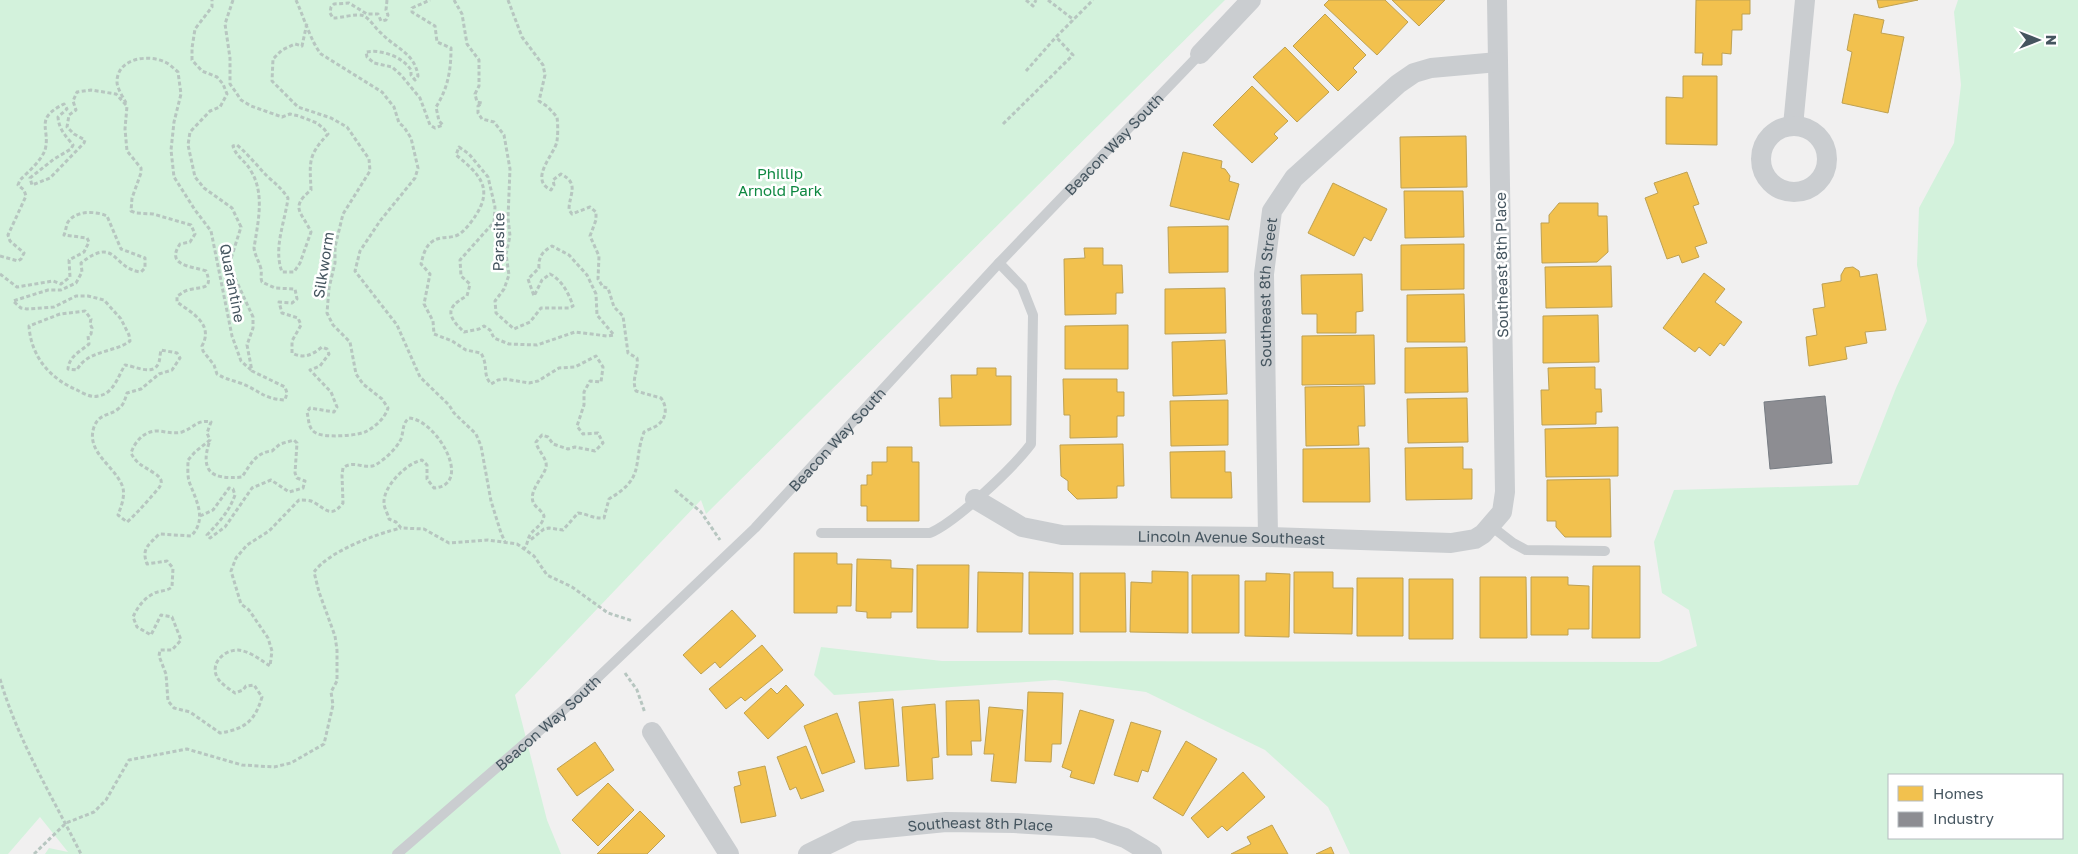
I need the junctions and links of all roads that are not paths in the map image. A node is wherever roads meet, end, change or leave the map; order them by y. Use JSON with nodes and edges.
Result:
{"nodes":[{"id":1,"x":1251,"y":0,"type":"edge"},
{"id":2,"x":1497,"y":0,"type":"edge"},
{"id":3,"x":1805,"y":0,"type":"edge"},
{"id":4,"x":1200,"y":54,"type":"joint"},
{"id":5,"x":1498,"y":62,"type":"junction"},
{"id":6,"x":1793,"y":126,"type":"dead end"},
{"id":7,"x":999,"y":262,"type":"junction"},
{"id":8,"x":975,"y":499,"type":"junction"},
{"id":9,"x":1491,"y":526,"type":"junction"},
{"id":10,"x":821,"y":533,"type":"dead end"},
{"id":11,"x":1268,"y":537,"type":"junction"},
{"id":12,"x":1605,"y":550,"type":"dead end"},
{"id":13,"x":652,"y":732,"type":"road end"},
{"id":14,"x":397,"y":854,"type":"edge"},
{"id":15,"x":729,"y":854,"type":"edge"},
{"id":16,"x":808,"y":854,"type":"edge"},
{"id":17,"x":1152,"y":854,"type":"edge"}],
"edges":[{"from":1,"to":4,"type":"street","name":"Beacon Way South"},
{"from":2,"to":5,"type":"street","name":"Southeast 8th Place"},
{"from":3,"to":6,"type":"street"},
{"from":4,"to":7,"type":"lane","name":"Beacon Way South"},
{"from":5,"to":9,"type":"street","name":"Southeast 8th Place"},
{"from":5,"to":11,"type":"street","name":"Southeast 8th Street"},
{"from":7,"to":8,"type":"lane"},
{"from":7,"to":14,"type":"lane","name":"Beacon Way South"},
{"from":8,"to":10,"type":"lane"},
{"from":8,"to":11,"type":"street","name":"Lincoln Avenue Southeast"},
{"from":9,"to":11,"type":"street","name":"Lincoln Avenue Southeast"},
{"from":9,"to":12,"type":"lane"},
{"from":13,"to":15,"type":"street"},
{"from":16,"to":17,"type":"street","name":"Southeast 8th Place"}]}
